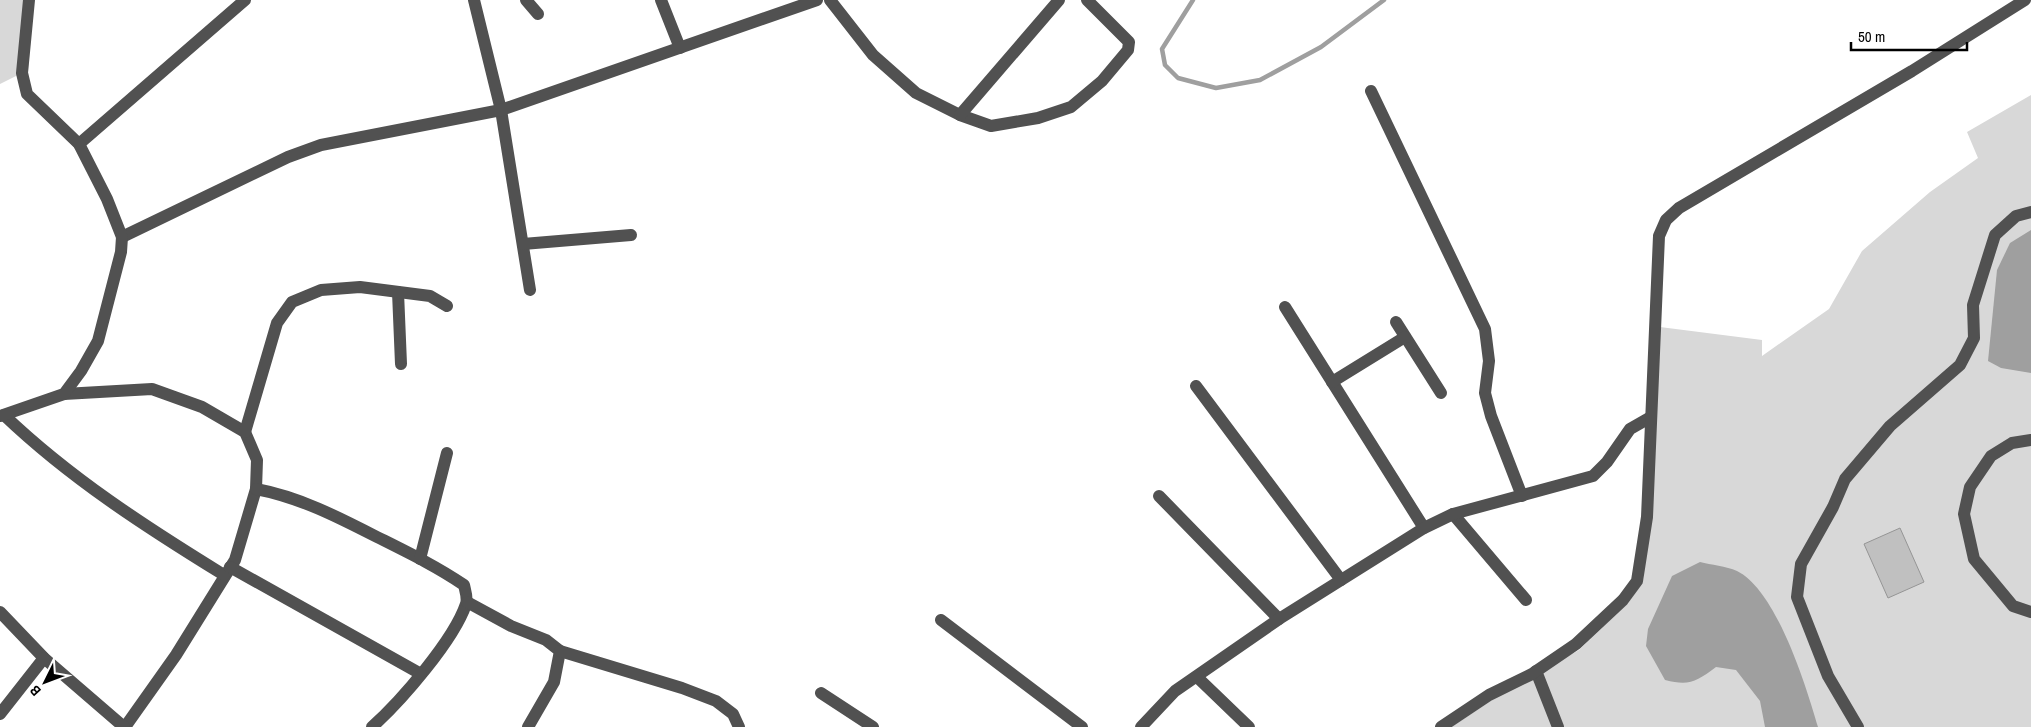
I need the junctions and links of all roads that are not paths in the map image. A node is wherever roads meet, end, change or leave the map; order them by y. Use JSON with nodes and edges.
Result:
{"nodes":[{"id":1,"x":29,"y":0,"type":"edge"},
{"id":2,"x":246,"y":0,"type":"edge"},
{"id":3,"x":474,"y":0,"type":"edge"},
{"id":4,"x":526,"y":0,"type":"edge"},
{"id":5,"x":661,"y":0,"type":"edge"},
{"id":6,"x":817,"y":0,"type":"edge"},
{"id":7,"x":830,"y":0,"type":"edge"},
{"id":8,"x":1060,"y":0,"type":"edge"},
{"id":9,"x":1087,"y":0,"type":"edge"},
{"id":10,"x":2025,"y":0,"type":"edge"},
{"id":11,"x":538,"y":14,"type":"dead end"},
{"id":12,"x":680,"y":48,"type":"junction"},
{"id":13,"x":1371,"y":91,"type":"dead end"},
{"id":14,"x":502,"y":110,"type":"junction"},
{"id":15,"x":960,"y":115,"type":"junction"},
{"id":16,"x":79,"y":144,"type":"junction"},
{"id":17,"x":2031,"y":212,"type":"edge"},
{"id":18,"x":631,"y":235,"type":"dead end"},
{"id":19,"x":122,"y":237,"type":"junction"},
{"id":20,"x":522,"y":244,"type":"junction"},
{"id":21,"x":530,"y":290,"type":"dead end"},
{"id":22,"x":398,"y":292,"type":"junction"},
{"id":23,"x":447,"y":306,"type":"dead end"},
{"id":24,"x":1285,"y":307,"type":"dead end"},
{"id":25,"x":1396,"y":322,"type":"dead end"},
{"id":26,"x":1405,"y":337,"type":"junction"},
{"id":27,"x":401,"y":364,"type":"dead end"},
{"id":28,"x":1332,"y":382,"type":"junction"},
{"id":29,"x":1196,"y":386,"type":"dead end"},
{"id":30,"x":1441,"y":393,"type":"dead end"},
{"id":31,"x":64,"y":394,"type":"junction"},
{"id":32,"x":2,"y":416,"type":"edge"},
{"id":33,"x":1651,"y":417,"type":"junction"},
{"id":34,"x":245,"y":432,"type":"junction"},
{"id":35,"x":2031,"y":440,"type":"edge"},
{"id":36,"x":447,"y":453,"type":"dead end"},
{"id":37,"x":256,"y":489,"type":"junction"},
{"id":38,"x":1159,"y":496,"type":"dead end"},
{"id":39,"x":1522,"y":496,"type":"junction"},
{"id":40,"x":1454,"y":514,"type":"junction"},
{"id":41,"x":1424,"y":528,"type":"junction"},
{"id":42,"x":420,"y":558,"type":"junction"},
{"id":43,"x":227,"y":571,"type":"junction"},
{"id":44,"x":1341,"y":580,"type":"junction"},
{"id":45,"x":1526,"y":600,"type":"dead end"},
{"id":46,"x":467,"y":602,"type":"junction"},
{"id":47,"x":0,"y":612,"type":"edge"},
{"id":48,"x":2031,"y":612,"type":"edge"},
{"id":49,"x":1279,"y":619,"type":"junction"},
{"id":50,"x":941,"y":620,"type":"dead end"},
{"id":51,"x":560,"y":651,"type":"junction"},
{"id":52,"x":44,"y":658,"type":"junction"},
{"id":53,"x":1536,"y":671,"type":"junction"},
{"id":54,"x":421,"y":674,"type":"junction"},
{"id":55,"x":1197,"y":677,"type":"junction"},
{"id":56,"x":822,"y":692,"type":"dead end"},
{"id":57,"x":0,"y":714,"type":"edge"},
{"id":58,"x":124,"y":727,"type":"edge"},
{"id":59,"x":372,"y":727,"type":"edge"},
{"id":60,"x":528,"y":727,"type":"edge"},
{"id":61,"x":739,"y":727,"type":"edge"},
{"id":62,"x":873,"y":727,"type":"edge"},
{"id":63,"x":1082,"y":727,"type":"edge"},
{"id":64,"x":1141,"y":727,"type":"edge"},
{"id":65,"x":1249,"y":727,"type":"edge"},
{"id":66,"x":1440,"y":727,"type":"edge"},
{"id":67,"x":1558,"y":727,"type":"edge"},
{"id":68,"x":1858,"y":727,"type":"edge"}],
"edges":[{"from":1,"to":16,"type":"street"},
{"from":2,"to":16,"type":"street"},
{"from":3,"to":14,"type":"street"},
{"from":4,"to":11,"type":"street"},
{"from":5,"to":12,"type":"street"},
{"from":6,"to":12,"type":"street"},
{"from":7,"to":15,"type":"street"},
{"from":8,"to":15,"type":"street"},
{"from":9,"to":15,"type":"street"},
{"from":10,"to":33,"type":"street"},
{"from":12,"to":14,"type":"street"},
{"from":13,"to":39,"type":"street"},
{"from":14,"to":19,"type":"street"},
{"from":14,"to":20,"type":"street"},
{"from":16,"to":19,"type":"street"},
{"from":17,"to":68,"type":"street"},
{"from":18,"to":20,"type":"street"},
{"from":19,"to":31,"type":"street"},
{"from":20,"to":21,"type":"street"},
{"from":22,"to":23,"type":"street"},
{"from":22,"to":27,"type":"street"},
{"from":22,"to":34,"type":"street"},
{"from":24,"to":28,"type":"street"},
{"from":25,"to":26,"type":"street"},
{"from":26,"to":28,"type":"street"},
{"from":26,"to":30,"type":"street"},
{"from":28,"to":41,"type":"street"},
{"from":29,"to":44,"type":"street"},
{"from":31,"to":32,"type":"street"},
{"from":31,"to":34,"type":"street"},
{"from":32,"to":43,"type":"street"},
{"from":33,"to":39,"type":"street"},
{"from":33,"to":53,"type":"street"},
{"from":34,"to":37,"type":"street"},
{"from":35,"to":48,"type":"street"},
{"from":36,"to":42,"type":"street"},
{"from":37,"to":42,"type":"street"},
{"from":37,"to":43,"type":"street"},
{"from":38,"to":49,"type":"street"},
{"from":39,"to":40,"type":"street"},
{"from":40,"to":41,"type":"street"},
{"from":40,"to":45,"type":"street"},
{"from":41,"to":44,"type":"street"},
{"from":42,"to":46,"type":"street"},
{"from":43,"to":54,"type":"street"},
{"from":43,"to":58,"type":"street"},
{"from":44,"to":49,"type":"street"},
{"from":46,"to":51,"type":"street"},
{"from":46,"to":54,"type":"street"},
{"from":47,"to":52,"type":"street"},
{"from":49,"to":55,"type":"street"},
{"from":50,"to":63,"type":"street"},
{"from":51,"to":60,"type":"street"},
{"from":51,"to":61,"type":"street"},
{"from":52,"to":57,"type":"street"},
{"from":52,"to":58,"type":"street"},
{"from":53,"to":66,"type":"street"},
{"from":53,"to":67,"type":"street"},
{"from":54,"to":59,"type":"street"},
{"from":55,"to":64,"type":"street"},
{"from":55,"to":65,"type":"street"},
{"from":56,"to":62,"type":"street"}]}
